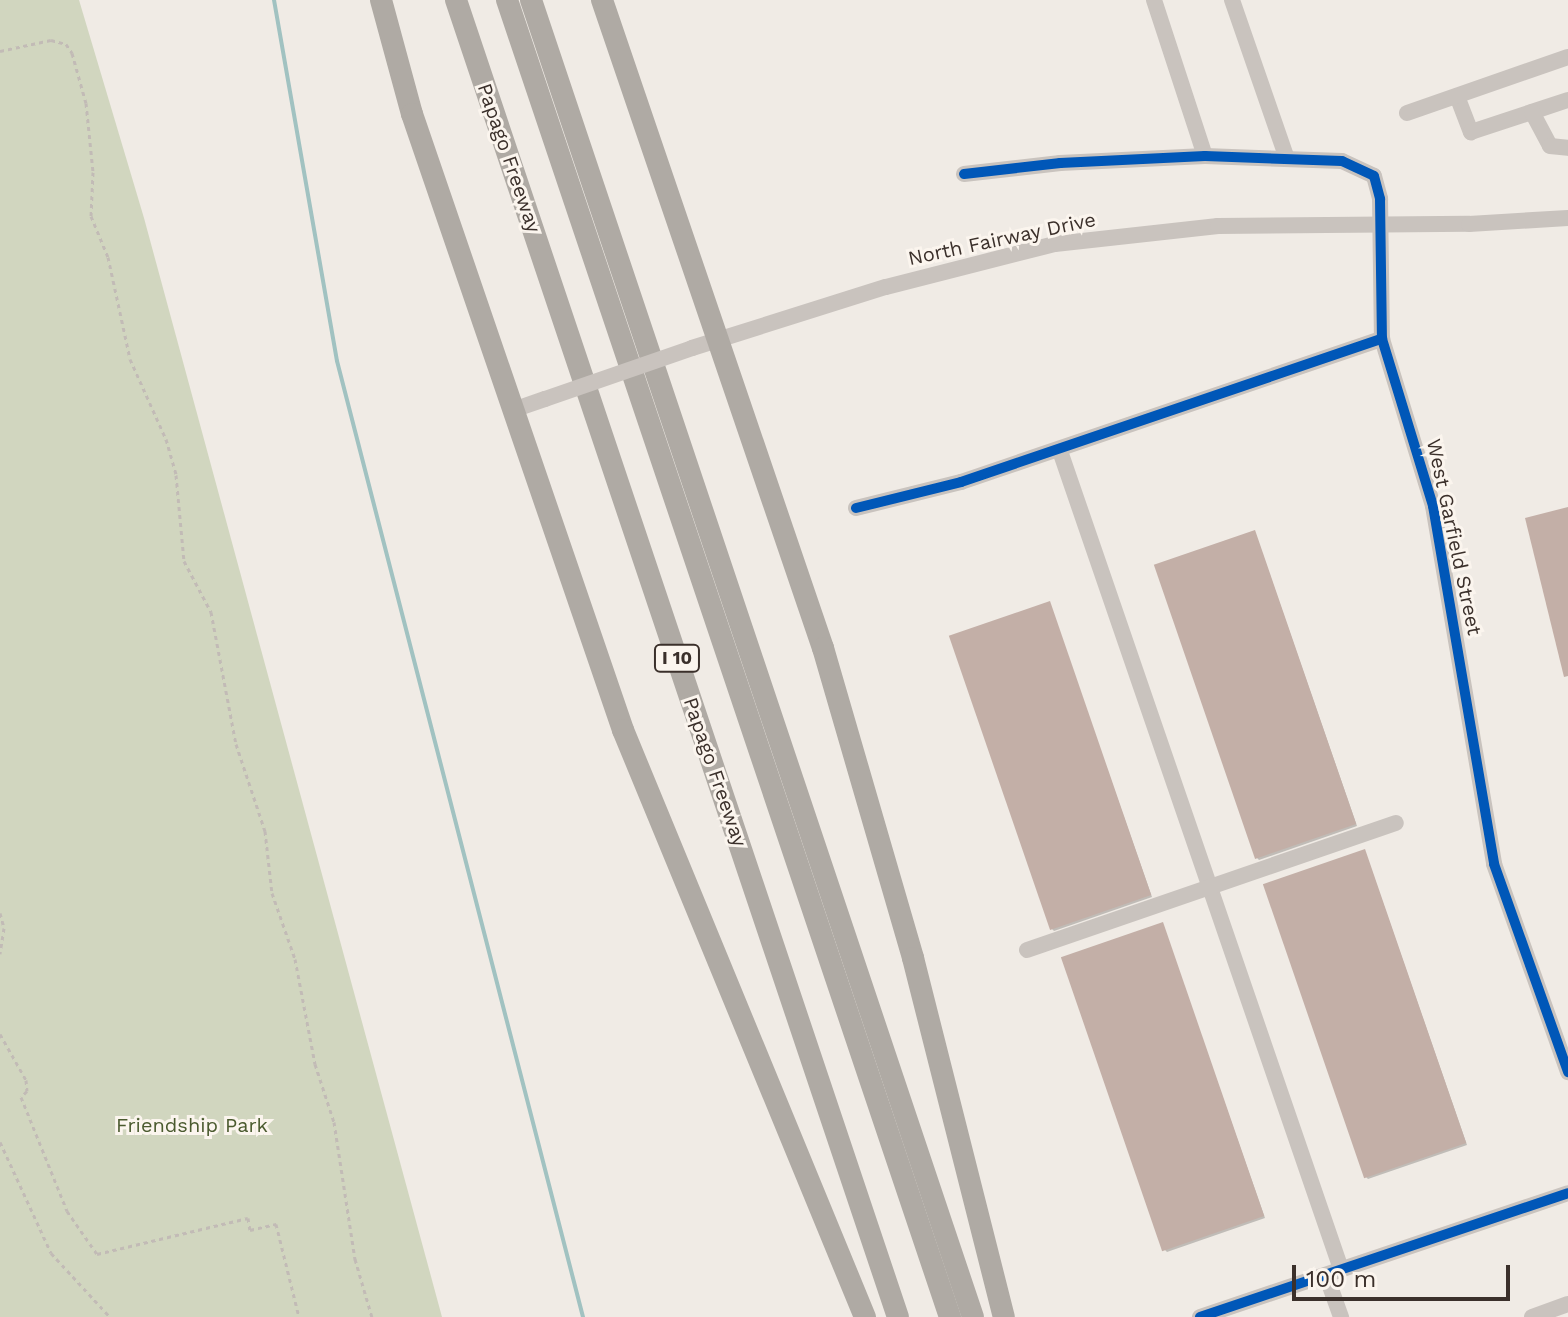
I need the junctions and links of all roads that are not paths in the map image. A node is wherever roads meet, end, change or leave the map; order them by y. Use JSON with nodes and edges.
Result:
{"nodes":[{"id":1,"x":381,"y":0,"type":"edge"},
{"id":2,"x":456,"y":0,"type":"edge"},
{"id":3,"x":507,"y":0,"type":"edge"},
{"id":4,"x":531,"y":0,"type":"edge"},
{"id":5,"x":602,"y":0,"type":"edge"},
{"id":6,"x":1154,"y":0,"type":"edge"},
{"id":7,"x":1232,"y":0,"type":"edge"},
{"id":8,"x":1568,"y":57,"type":"edge"},
{"id":9,"x":1457,"y":96,"type":"junction"},
{"id":10,"x":1568,"y":100,"type":"edge"},
{"id":11,"x":1532,"y":112,"type":"junction"},
{"id":12,"x":1407,"y":113,"type":"dead end"},
{"id":13,"x":1568,"y":148,"type":"edge"},
{"id":14,"x":1205,"y":156,"type":"junction"},
{"id":15,"x":1287,"y":159,"type":"junction"},
{"id":16,"x":964,"y":174,"type":"dead end"},
{"id":17,"x":1568,"y":218,"type":"edge"},
{"id":18,"x":1379,"y":225,"type":"junction"},
{"id":19,"x":1382,"y":339,"type":"junction"},
{"id":20,"x":722,"y":341,"type":"junction"},
{"id":21,"x":513,"y":410,"type":"junction"},
{"id":22,"x":1060,"y":451,"type":"junction"},
{"id":23,"x":856,"y":508,"type":"dead end"},
{"id":24,"x":1396,"y":823,"type":"dead end"},
{"id":25,"x":1210,"y":888,"type":"junction"},
{"id":26,"x":1027,"y":950,"type":"dead end"},
{"id":27,"x":1568,"y":1072,"type":"edge"},
{"id":28,"x":1568,"y":1193,"type":"edge"},
{"id":29,"x":1334,"y":1272,"type":"junction"},
{"id":30,"x":1568,"y":1304,"type":"edge"},
{"id":31,"x":865,"y":1317,"type":"edge"},
{"id":32,"x":898,"y":1317,"type":"edge"},
{"id":33,"x":950,"y":1317,"type":"edge"},
{"id":34,"x":973,"y":1317,"type":"edge"},
{"id":35,"x":1004,"y":1317,"type":"edge"},
{"id":36,"x":1200,"y":1317,"type":"edge"},
{"id":37,"x":1341,"y":1317,"type":"edge"},
{"id":38,"x":1532,"y":1317,"type":"edge"}],
"edges":[{"from":1,"to":21,"type":"highway"},
{"from":2,"to":32,"type":"highway","name":"Papago Freeway","number":"I 10"},
{"from":3,"to":33,"type":"highway"},
{"from":4,"to":34,"type":"highway"},
{"from":5,"to":20,"type":"highway"},
{"from":6,"to":14,"type":"street"},
{"from":7,"to":15,"type":"street"},
{"from":8,"to":9,"type":"street"},
{"from":9,"to":11,"type":"street"},
{"from":9,"to":12,"type":"street"},
{"from":10,"to":11,"type":"street"},
{"from":11,"to":13,"type":"street"},
{"from":14,"to":15,"type":"street","name":"West Garfield Street"},
{"from":14,"to":16,"type":"street","name":"West Garfield Street"},
{"from":15,"to":18,"type":"street","name":"West Garfield Street"},
{"from":17,"to":18,"type":"street","name":"North Fairway Drive"},
{"from":18,"to":19,"type":"street","name":"West Garfield Street"},
{"from":18,"to":20,"type":"street","name":"North Fairway Drive"},
{"from":19,"to":22,"type":"street"},
{"from":19,"to":27,"type":"street","name":"West Garfield Street"},
{"from":20,"to":21,"type":"street","name":"North Fairway Drive","bridge":true},
{"from":20,"to":35,"type":"highway"},
{"from":21,"to":31,"type":"highway"},
{"from":22,"to":23,"type":"street"},
{"from":22,"to":25,"type":"street"},
{"from":24,"to":25,"type":"street"},
{"from":25,"to":26,"type":"street"},
{"from":25,"to":29,"type":"street"},
{"from":28,"to":29,"type":"street"},
{"from":29,"to":36,"type":"street"},
{"from":29,"to":37,"type":"street"},
{"from":30,"to":38,"type":"street"}]}
